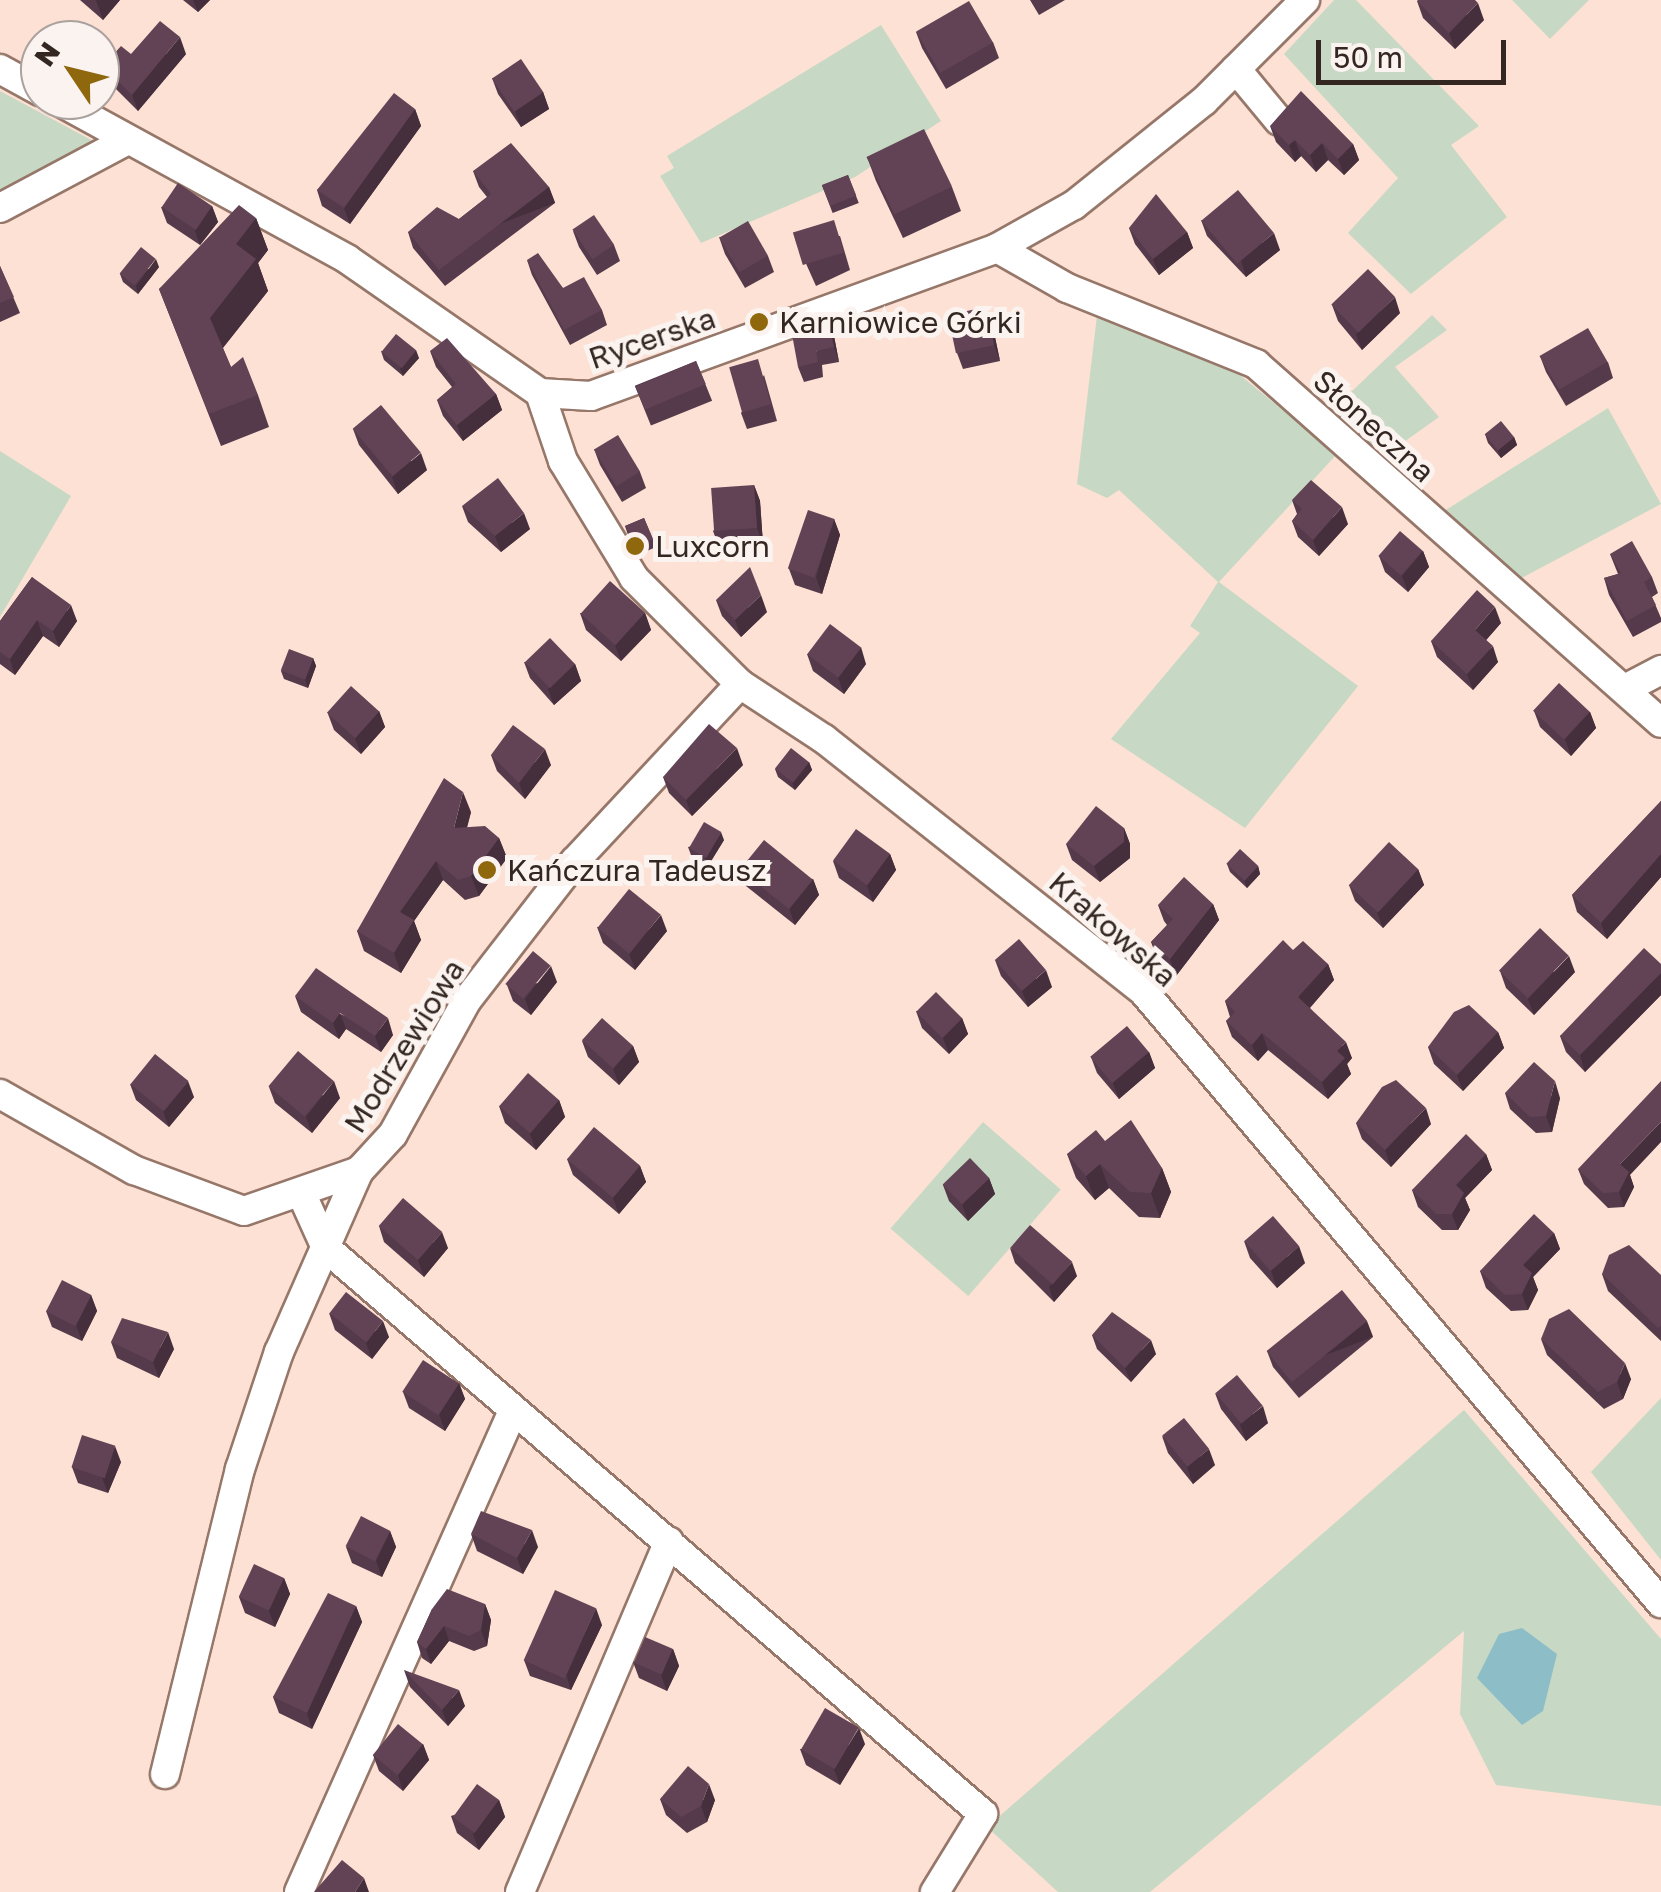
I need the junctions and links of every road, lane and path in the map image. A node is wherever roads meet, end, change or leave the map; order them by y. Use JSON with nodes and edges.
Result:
{"nodes":[{"id":1,"x":1306,"y":0,"type":"edge"},
{"id":2,"x":1236,"y":69,"type":"junction"},
{"id":3,"x":92,"y":120,"type":"edge"},
{"id":4,"x":1279,"y":121,"type":"edge"},
{"id":5,"x":128,"y":140,"type":"junction"},
{"id":6,"x":253,"y":206,"type":"junction"},
{"id":7,"x":0,"y":208,"type":"edge"},
{"id":8,"x":228,"y":237,"type":"edge"},
{"id":9,"x":997,"y":248,"type":"junction"},
{"id":10,"x":540,"y":392,"type":"junction"},
{"id":11,"x":1661,"y":670,"type":"edge"},
{"id":12,"x":740,"y":684,"type":"junction"},
{"id":13,"x":1625,"y":689,"type":"junction"},
{"id":14,"x":1661,"y":723,"type":"edge"},
{"id":15,"x":0,"y":1094,"type":"edge"},
{"id":16,"x":359,"y":1172,"type":"junction"},
{"id":17,"x":303,"y":1196,"type":"junction"},
{"id":18,"x":326,"y":1248,"type":"junction"},
{"id":19,"x":513,"y":1411,"type":"junction"},
{"id":20,"x":670,"y":1541,"type":"junction"},
{"id":21,"x":1661,"y":1603,"type":"edge"},
{"id":22,"x":164,"y":1774,"type":"dead end"},
{"id":23,"x":299,"y":1892,"type":"edge"},
{"id":24,"x":520,"y":1892,"type":"edge"},
{"id":25,"x":935,"y":1892,"type":"edge"}],
"edges":[{"from":1,"to":2,"type":"street","name":"Rycerska"},
{"from":2,"to":4,"type":"street"},
{"from":2,"to":9,"type":"street","name":"Rycerska"},
{"from":3,"to":5,"type":"street"},
{"from":5,"to":6,"type":"street"},
{"from":5,"to":7,"type":"street"},
{"from":6,"to":8,"type":"street"},
{"from":6,"to":10,"type":"street"},
{"from":9,"to":10,"type":"street","name":"Rycerska"},
{"from":9,"to":13,"type":"street","name":"Słoneczna"},
{"from":10,"to":12,"type":"street","name":"Krakowska"},
{"from":11,"to":13,"type":"street"},
{"from":12,"to":16,"type":"street","name":"Modrzewiowa"},
{"from":12,"to":21,"type":"street","name":"Krakowska"},
{"from":13,"to":14,"type":"street","name":"Słoneczna"},
{"from":15,"to":17,"type":"street","name":"Modrzewiowa"},
{"from":16,"to":17,"type":"street","name":"Modrzewiowa"},
{"from":16,"to":18,"type":"street","name":"Modrzewiowa"},
{"from":17,"to":18,"type":"street"},
{"from":18,"to":19,"type":"street"},
{"from":18,"to":22,"type":"street","name":"Modrzewiowa"},
{"from":19,"to":20,"type":"street"},
{"from":19,"to":23,"type":"street"},
{"from":20,"to":24,"type":"street"},
{"from":20,"to":25,"type":"street"}]}
